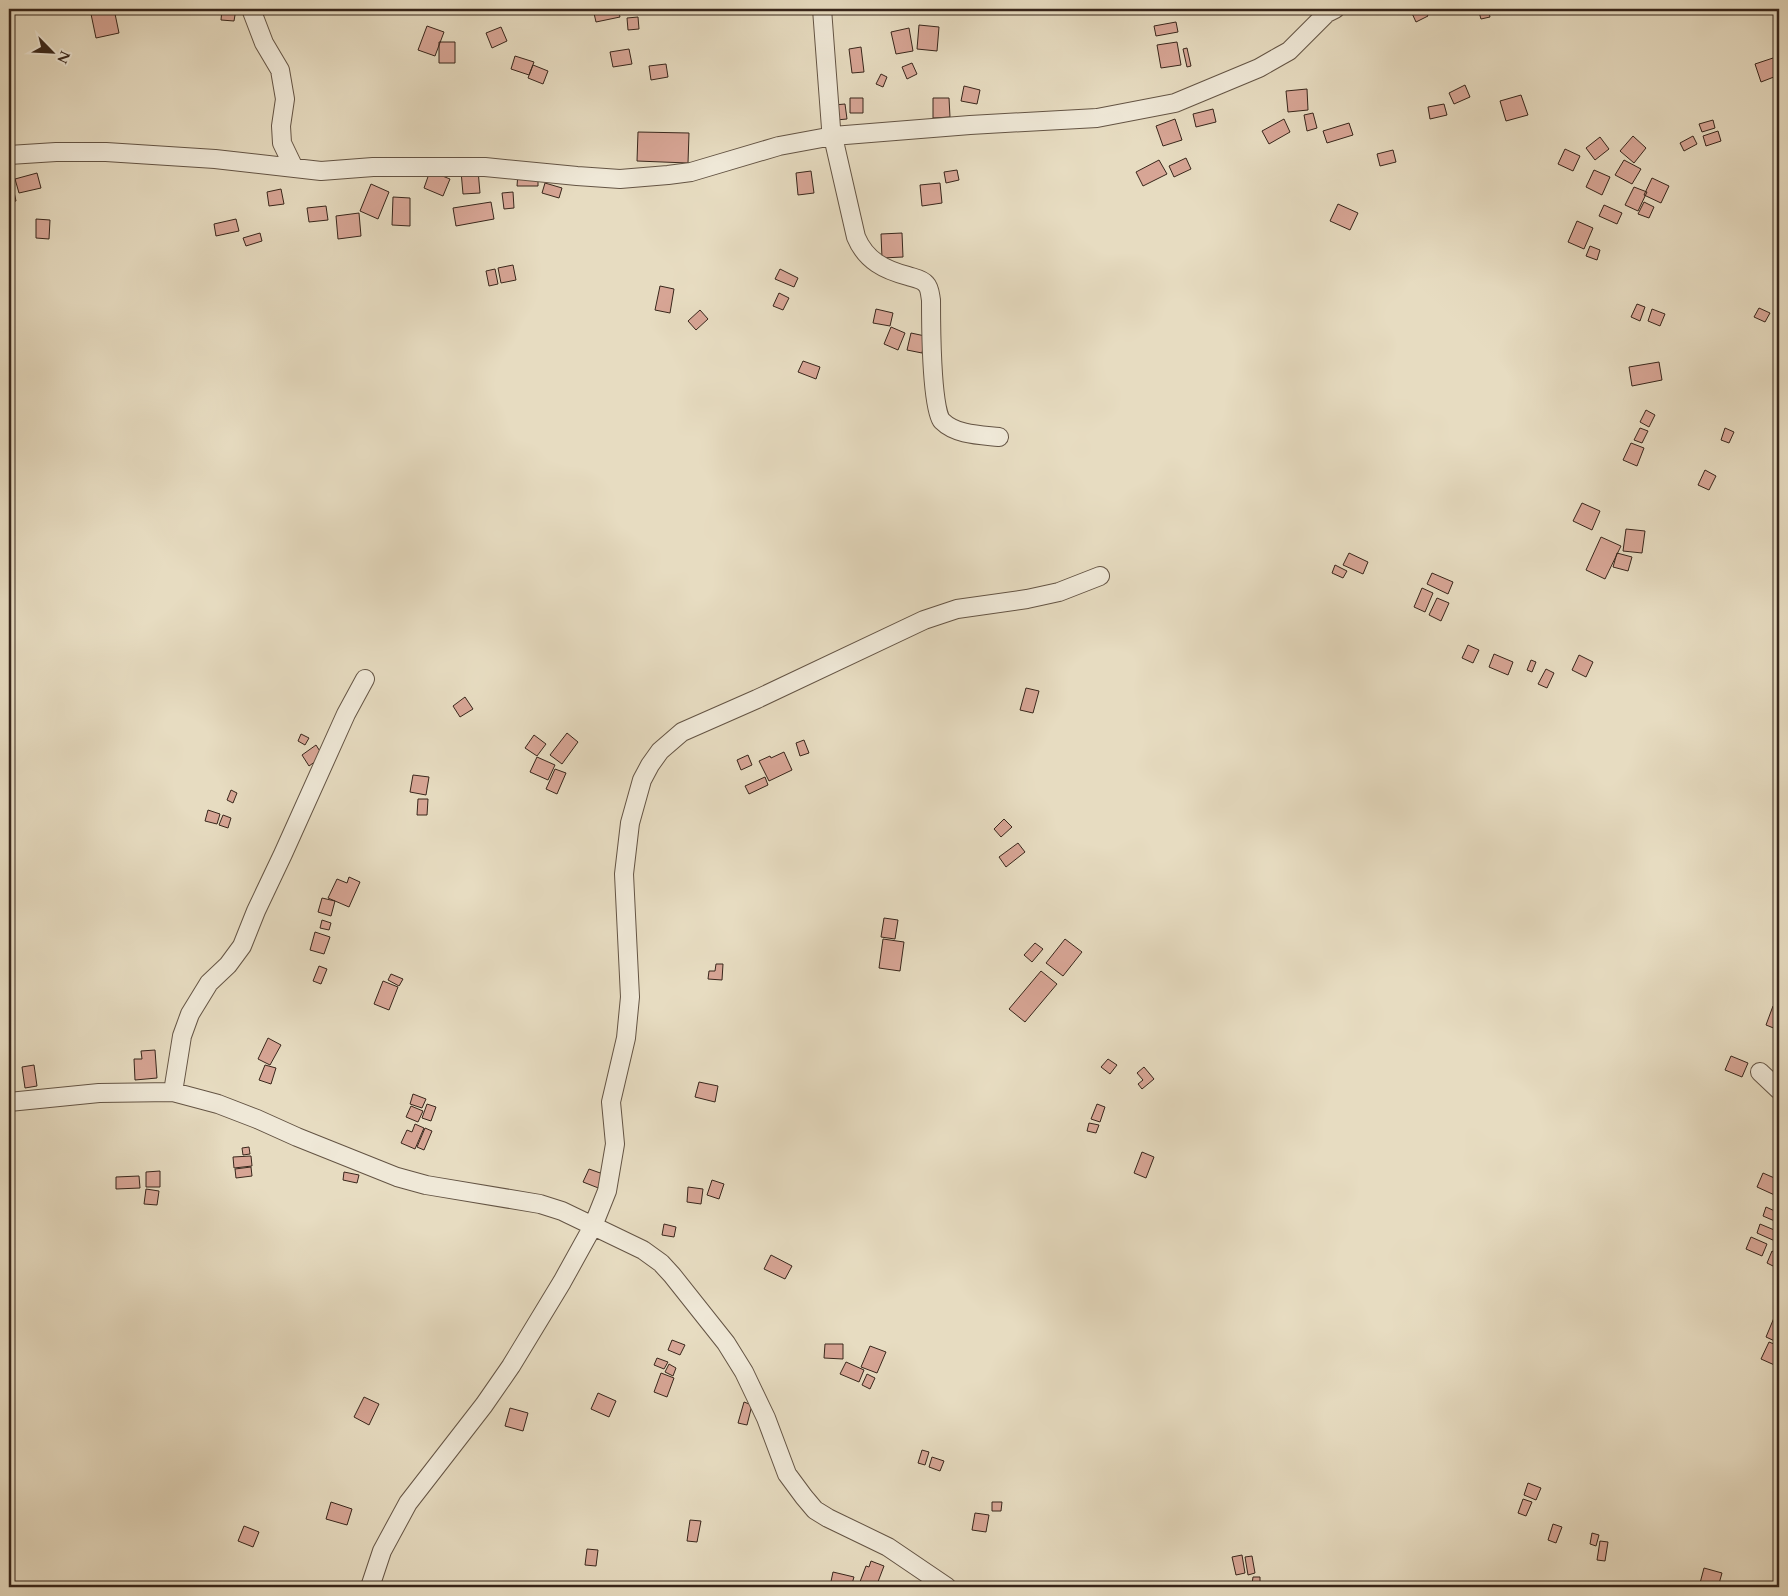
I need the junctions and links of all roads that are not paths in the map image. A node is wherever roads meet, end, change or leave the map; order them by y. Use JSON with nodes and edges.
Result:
{"nodes":[{"id":1,"x":251,"y":9,"type":"edge"},
{"id":2,"x":822,"y":9,"type":"edge"},
{"id":3,"x":1335,"y":9,"type":"edge"},
{"id":4,"x":833,"y":136,"type":"junction"},
{"id":5,"x":9,"y":155,"type":"edge"},
{"id":6,"x":294,"y":168,"type":"junction"},
{"id":7,"x":999,"y":438,"type":"dead end"},
{"id":8,"x":1100,"y":576,"type":"dead end"},
{"id":9,"x":365,"y":679,"type":"dead end"},
{"id":10,"x":1760,"y":1072,"type":"dead end"},
{"id":11,"x":1779,"y":1090,"type":"edge"},
{"id":12,"x":173,"y":1092,"type":"junction"},
{"id":13,"x":9,"y":1102,"type":"edge"},
{"id":14,"x":593,"y":1226,"type":"junction"},
{"id":15,"x":370,"y":1587,"type":"edge"},
{"id":16,"x":947,"y":1587,"type":"edge"}],
"edges":[{"from":1,"to":6,"type":"street"},
{"from":2,"to":4,"type":"street"},
{"from":3,"to":4,"type":"street"},
{"from":4,"to":6,"type":"street"},
{"from":4,"to":7,"type":"street"},
{"from":5,"to":6,"type":"street"},
{"from":8,"to":14,"type":"street"},
{"from":9,"to":12,"type":"street"},
{"from":10,"to":11,"type":"street"},
{"from":12,"to":13,"type":"street"},
{"from":12,"to":14,"type":"street"},
{"from":14,"to":15,"type":"street"},
{"from":14,"to":16,"type":"street"}]}
